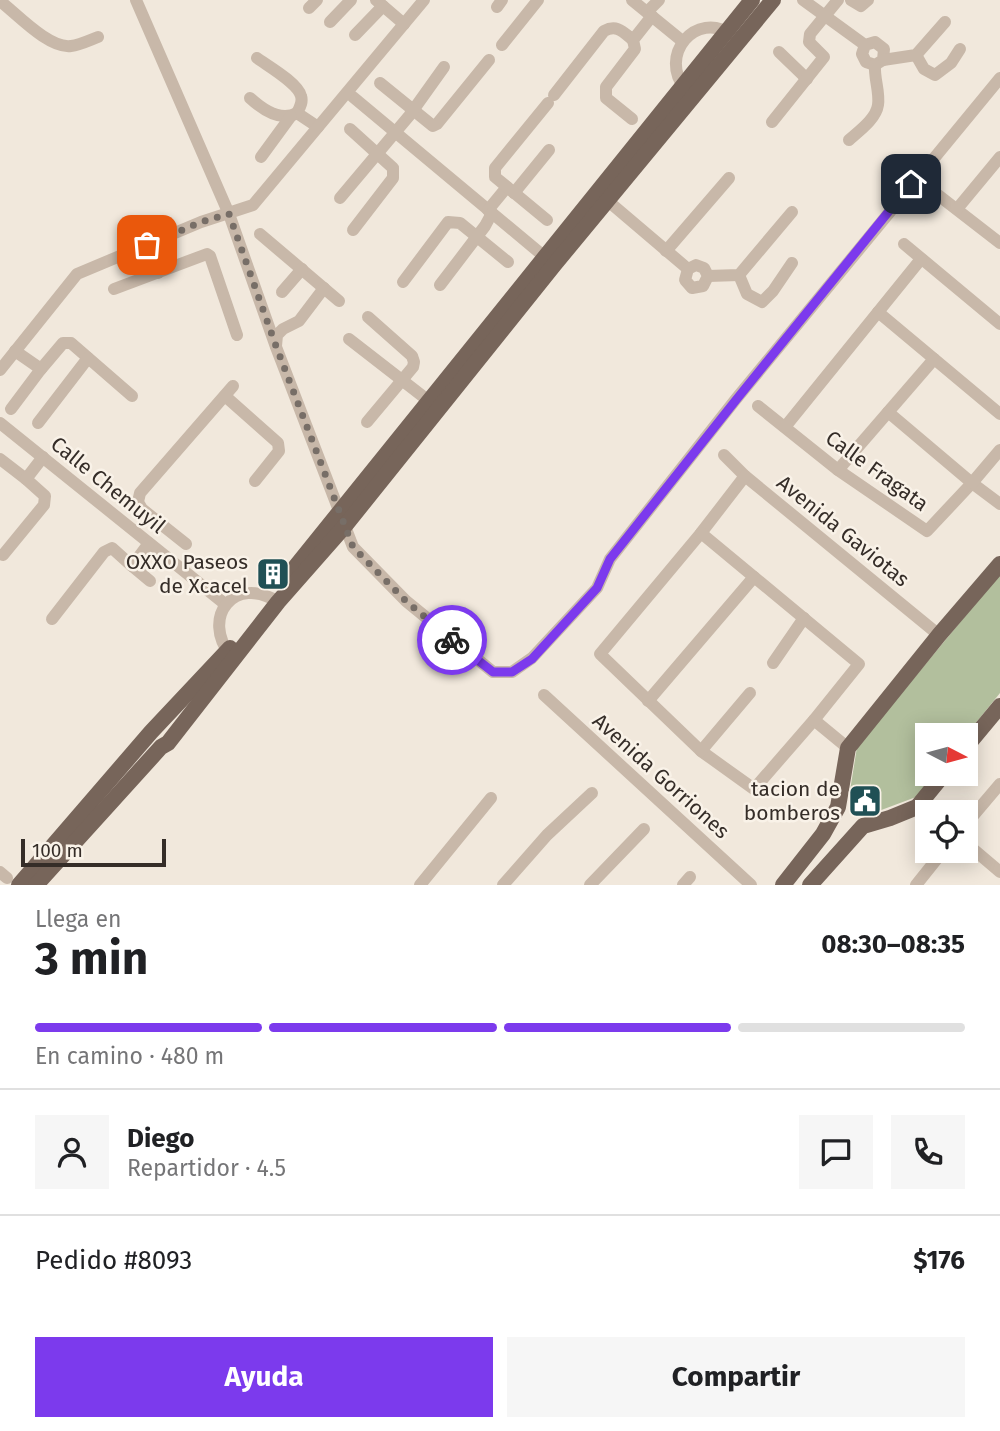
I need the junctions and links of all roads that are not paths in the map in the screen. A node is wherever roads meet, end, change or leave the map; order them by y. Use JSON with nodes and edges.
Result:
{"nodes":[{"id":1,"x":136,"y":0,"type":"edge"},
{"id":2,"x":351,"y":0,"type":"edge"},
{"id":3,"x":424,"y":0,"type":"edge"},
{"id":4,"x":538,"y":0,"type":"edge"},
{"id":5,"x":632,"y":0,"type":"edge"},
{"id":6,"x":659,"y":0,"type":"edge"},
{"id":7,"x":752,"y":0,"type":"edge"},
{"id":8,"x":773,"y":0,"type":"edge"},
{"id":9,"x":803,"y":0,"type":"edge"},
{"id":10,"x":838,"y":0,"type":"edge"},
{"id":11,"x":850,"y":0,"type":"edge"},
{"id":12,"x":868,"y":0,"type":"edge"},
{"id":13,"x":0,"y":1,"type":"edge"},
{"id":14,"x":380,"y":3,"type":"edge"},
{"id":15,"x":649,"y":14,"type":"junction"},
{"id":16,"x":825,"y":18,"type":"junction"},
{"id":17,"x":330,"y":22,"type":"dead end"},
{"id":18,"x":945,"y":22,"type":"dead end"},
{"id":19,"x":404,"y":24,"type":"junction"},
{"id":20,"x":355,"y":35,"type":"dead end"},
{"id":21,"x":733,"y":36,"type":"junction"},
{"id":22,"x":98,"y":37,"type":"dead end"},
{"id":23,"x":633,"y":40,"type":"junction"},
{"id":24,"x":681,"y":40,"type":"junction"},
{"id":25,"x":502,"y":45,"type":"dead end"},
{"id":26,"x":960,"y":49,"type":"dead end"},
{"id":27,"x":779,"y":52,"type":"dead end"},
{"id":28,"x":916,"y":55,"type":"junction"},
{"id":29,"x":257,"y":58,"type":"dead end"},
{"id":30,"x":489,"y":60,"type":"dead end"},
{"id":31,"x":879,"y":63,"type":"junction"},
{"id":32,"x":444,"y":67,"type":"dead end"},
{"id":33,"x":1000,"y":78,"type":"edge"},
{"id":34,"x":807,"y":79,"type":"junction"},
{"id":35,"x":380,"y":83,"type":"dead end"},
{"id":36,"x":688,"y":92,"type":"junction"},
{"id":37,"x":353,"y":97,"type":"dead end"},
{"id":38,"x":250,"y":98,"type":"dead end"},
{"id":39,"x":412,"y":111,"type":"junction"},
{"id":40,"x":294,"y":115,"type":"junction"},
{"id":41,"x":632,"y":119,"type":"dead end"},
{"id":42,"x":772,"y":122,"type":"dead end"},
{"id":43,"x":318,"y":127,"type":"junction"},
{"id":44,"x":350,"y":129,"type":"dead end"},
{"id":45,"x":395,"y":131,"type":"junction"},
{"id":46,"x":849,"y":140,"type":"dead end"},
{"id":47,"x":549,"y":150,"type":"dead end"},
{"id":48,"x":377,"y":154,"type":"junction"},
{"id":49,"x":261,"y":157,"type":"dead end"},
{"id":50,"x":1000,"y":157,"type":"edge"},
{"id":51,"x":729,"y":178,"type":"dead end"},
{"id":52,"x":510,"y":190,"type":"junction"},
{"id":53,"x":938,"y":195,"type":"dead end"},
{"id":54,"x":340,"y":198,"type":"dead end"},
{"id":55,"x":608,"y":201,"type":"junction"},
{"id":56,"x":957,"y":209,"type":"junction"},
{"id":57,"x":490,"y":212,"type":"junction"},
{"id":58,"x":792,"y":212,"type":"dead end"},
{"id":59,"x":229,"y":214,"type":"junction"},
{"id":60,"x":547,"y":220,"type":"dead end"},
{"id":61,"x":353,"y":230,"type":"dead end"},
{"id":62,"x":260,"y":234,"type":"dead end"},
{"id":63,"x":476,"y":236,"type":"junction"},
{"id":64,"x":1000,"y":243,"type":"edge"},
{"id":65,"x":904,"y":244,"type":"dead end"},
{"id":66,"x":147,"y":245,"type":"junction"},
{"id":67,"x":666,"y":251,"type":"junction"},
{"id":68,"x":921,"y":259,"type":"junction"},
{"id":69,"x":549,"y":261,"type":"junction"},
{"id":70,"x":508,"y":262,"type":"dead end"},
{"id":71,"x":792,"y":263,"type":"dead end"},
{"id":72,"x":302,"y":269,"type":"junction"},
{"id":73,"x":688,"y":269,"type":"junction"},
{"id":74,"x":158,"y":274,"type":"junction"},
{"id":75,"x":738,"y":275,"type":"junction"},
{"id":76,"x":708,"y":276,"type":"junction"},
{"id":77,"x":403,"y":282,"type":"dead end"},
{"id":78,"x":440,"y":285,"type":"dead end"},
{"id":79,"x":114,"y":289,"type":"dead end"},
{"id":80,"x":324,"y":289,"type":"junction"},
{"id":81,"x":282,"y":292,"type":"dead end"},
{"id":82,"x":339,"y":301,"type":"dead end"},
{"id":83,"x":878,"y":312,"type":"junction"},
{"id":84,"x":368,"y":317,"type":"dead end"},
{"id":85,"x":1000,"y":324,"type":"edge"},
{"id":86,"x":237,"y":335,"type":"dead end"},
{"id":87,"x":349,"y":339,"type":"dead end"},
{"id":88,"x":276,"y":346,"type":"junction"},
{"id":89,"x":15,"y":351,"type":"junction"},
{"id":90,"x":88,"y":358,"type":"junction"},
{"id":91,"x":934,"y":359,"type":"junction"},
{"id":92,"x":41,"y":369,"type":"junction"},
{"id":93,"x":0,"y":370,"type":"edge"},
{"id":94,"x":401,"y":380,"type":"junction"},
{"id":95,"x":132,"y":396,"type":"dead end"},
{"id":96,"x":434,"y":405,"type":"junction"},
{"id":97,"x":758,"y":406,"type":"dead end"},
{"id":98,"x":12,"y":409,"type":"dead end"},
{"id":99,"x":888,"y":412,"type":"junction"},
{"id":100,"x":1000,"y":414,"type":"edge"},
{"id":101,"x":366,"y":422,"type":"dead end"},
{"id":102,"x":0,"y":423,"type":"edge"},
{"id":103,"x":38,"y":423,"type":"dead end"},
{"id":104,"x":785,"y":427,"type":"junction"},
{"id":105,"x":1000,"y":450,"type":"edge"},
{"id":106,"x":724,"y":455,"type":"dead end"},
{"id":107,"x":43,"y":457,"type":"junction"},
{"id":108,"x":0,"y":459,"type":"edge"},
{"id":109,"x":838,"y":470,"type":"junction"},
{"id":110,"x":745,"y":476,"type":"junction"},
{"id":111,"x":26,"y":479,"type":"junction"},
{"id":112,"x":255,"y":481,"type":"dead end"},
{"id":113,"x":972,"y":482,"type":"junction"},
{"id":114,"x":1000,"y":505,"type":"edge"},
{"id":115,"x":342,"y":519,"type":"junction"},
{"id":116,"x":156,"y":520,"type":"junction"},
{"id":117,"x":701,"y":533,"type":"junction"},
{"id":118,"x":147,"y":541,"type":"junction"},
{"id":119,"x":186,"y":544,"type":"dead end"},
{"id":120,"x":3,"y":555,"type":"dead end"},
{"id":121,"x":1000,"y":564,"type":"edge"},
{"id":122,"x":132,"y":566,"type":"junction"},
{"id":123,"x":754,"y":577,"type":"junction"},
{"id":124,"x":150,"y":581,"type":"dead end"},
{"id":125,"x":275,"y":600,"type":"junction"},
{"id":126,"x":225,"y":604,"type":"junction"},
{"id":127,"x":804,"y":618,"type":"junction"},
{"id":128,"x":52,"y":620,"type":"dead end"},
{"id":129,"x":939,"y":635,"type":"junction"},
{"id":130,"x":230,"y":655,"type":"junction"},
{"id":131,"x":772,"y":663,"type":"dead end"},
{"id":132,"x":750,"y":693,"type":"dead end"},
{"id":133,"x":544,"y":695,"type":"dead end"},
{"id":134,"x":648,"y":701,"type":"junction"},
{"id":135,"x":1000,"y":706,"type":"edge"},
{"id":136,"x":814,"y":720,"type":"junction"},
{"id":137,"x":978,"y":733,"type":"edge"},
{"id":138,"x":848,"y":748,"type":"junction"},
{"id":139,"x":701,"y":751,"type":"junction"},
{"id":140,"x":1000,"y":785,"type":"edge"},
{"id":141,"x":592,"y":793,"type":"dead end"},
{"id":142,"x":491,"y":798,"type":"dead end"},
{"id":143,"x":838,"y":807,"type":"junction"},
{"id":144,"x":978,"y":810,"type":"edge"},
{"id":145,"x":915,"y":812,"type":"edge"},
{"id":146,"x":863,"y":826,"type":"junction"},
{"id":147,"x":644,"y":829,"type":"dead end"},
{"id":148,"x":978,"y":853,"type":"edge"},
{"id":149,"x":934,"y":863,"type":"edge"},
{"id":150,"x":1000,"y":872,"type":"edge"},
{"id":151,"x":9,"y":878,"type":"edge"},
{"id":152,"x":505,"y":884,"type":"edge"},
{"id":153,"x":36,"y":885,"type":"edge"},
{"id":154,"x":420,"y":885,"type":"edge"},
{"id":155,"x":590,"y":885,"type":"edge"},
{"id":156,"x":751,"y":885,"type":"edge"},
{"id":157,"x":783,"y":885,"type":"edge"},
{"id":158,"x":810,"y":885,"type":"edge"},
{"id":159,"x":916,"y":885,"type":"edge"}],
"edges":[{"from":1,"to":59,"type":"street"},
{"from":2,"to":17,"type":"street"},
{"from":3,"to":19,"type":"street"},
{"from":4,"to":25,"type":"street"},
{"from":5,"to":15,"type":"street"},
{"from":6,"to":15,"type":"street"},
{"from":7,"to":21,"type":"main road"},
{"from":8,"to":21,"type":"main road"},
{"from":9,"to":16,"type":"street"},
{"from":10,"to":16,"type":"street"},
{"from":11,"to":12,"type":"street"},
{"from":13,"to":22,"type":"street"},
{"from":14,"to":19,"type":"street"},
{"from":14,"to":20,"type":"street"},
{"from":15,"to":23,"type":"street"},
{"from":15,"to":24,"type":"street"},
{"from":16,"to":31,"type":"street"},
{"from":16,"to":34,"type":"street"},
{"from":18,"to":28,"type":"street"},
{"from":19,"to":43,"type":"street"},
{"from":21,"to":24,"type":"street"},
{"from":21,"to":36,"type":"main road"},
{"from":23,"to":41,"type":"street"},
{"from":23,"to":52,"type":"street"},
{"from":24,"to":36,"type":"street"},
{"from":26,"to":28,"type":"street"},
{"from":27,"to":34,"type":"street"},
{"from":28,"to":31,"type":"street"},
{"from":29,"to":40,"type":"street"},
{"from":30,"to":39,"type":"street"},
{"from":31,"to":46,"type":"street"},
{"from":32,"to":39,"type":"street"},
{"from":33,"to":115,"type":"street"},
{"from":34,"to":42,"type":"street"},
{"from":35,"to":39,"type":"street"},
{"from":36,"to":55,"type":"main road"},
{"from":36,"to":69,"type":"main road"},
{"from":37,"to":45,"type":"street"},
{"from":38,"to":40,"type":"street"},
{"from":39,"to":45,"type":"street"},
{"from":40,"to":43,"type":"street"},
{"from":40,"to":49,"type":"street"},
{"from":43,"to":59,"type":"street"},
{"from":44,"to":48,"type":"street"},
{"from":45,"to":48,"type":"street"},
{"from":45,"to":57,"type":"street"},
{"from":47,"to":52,"type":"street"},
{"from":48,"to":54,"type":"street"},
{"from":48,"to":61,"type":"street"},
{"from":50,"to":56,"type":"street"},
{"from":51,"to":67,"type":"street"},
{"from":52,"to":57,"type":"street"},
{"from":52,"to":60,"type":"street"},
{"from":53,"to":56,"type":"street"},
{"from":55,"to":67,"type":"street"},
{"from":55,"to":69,"type":"main road"},
{"from":56,"to":64,"type":"street"},
{"from":57,"to":63,"type":"street"},
{"from":57,"to":69,"type":"street"},
{"from":58,"to":75,"type":"street"},
{"from":59,"to":66,"type":"street"},
{"from":59,"to":88,"type":"street"},
{"from":62,"to":72,"type":"street"},
{"from":63,"to":70,"type":"street"},
{"from":63,"to":77,"type":"street"},
{"from":63,"to":78,"type":"street"},
{"from":65,"to":68,"type":"street"},
{"from":66,"to":74,"type":"street"},
{"from":66,"to":89,"type":"street"},
{"from":67,"to":73,"type":"street"},
{"from":68,"to":83,"type":"street"},
{"from":68,"to":85,"type":"street"},
{"from":69,"to":96,"type":"main road"},
{"from":71,"to":75,"type":"street"},
{"from":72,"to":80,"type":"street"},
{"from":72,"to":81,"type":"street"},
{"from":73,"to":76,"type":"street"},
{"from":73,"to":76,"type":"street"},
{"from":74,"to":79,"type":"street"},
{"from":74,"to":86,"type":"street"},
{"from":75,"to":76,"type":"street"},
{"from":80,"to":82,"type":"street"},
{"from":80,"to":88,"type":"street"},
{"from":83,"to":91,"type":"street"},
{"from":83,"to":104,"type":"street"},
{"from":84,"to":94,"type":"street"},
{"from":87,"to":94,"type":"street"},
{"from":88,"to":115,"type":"street"},
{"from":89,"to":92,"type":"street"},
{"from":89,"to":93,"type":"street"},
{"from":90,"to":92,"type":"street"},
{"from":90,"to":95,"type":"street"},
{"from":90,"to":103,"type":"street"},
{"from":91,"to":99,"type":"street"},
{"from":91,"to":100,"type":"street"},
{"from":92,"to":98,"type":"street"},
{"from":94,"to":96,"type":"street"},
{"from":94,"to":101,"type":"street"},
{"from":96,"to":115,"type":"main road"},
{"from":97,"to":104,"type":"street","name":"Calle Fragata"},
{"from":99,"to":109,"type":"street"},
{"from":99,"to":113,"type":"street"},
{"from":102,"to":107,"type":"street","name":"Calle Chemuyil"},
{"from":104,"to":109,"type":"street","name":"Calle Fragata"},
{"from":105,"to":113,"type":"street","name":"Calle Fragata"},
{"from":106,"to":110,"type":"street","name":"Avenida Gaviotas"},
{"from":107,"to":111,"type":"street"},
{"from":107,"to":118,"type":"street","name":"Calle Chemuyil"},
{"from":108,"to":111,"type":"street"},
{"from":109,"to":113,"type":"street","name":"Calle Fragata"},
{"from":110,"to":117,"type":"street"},
{"from":110,"to":129,"type":"street","name":"Avenida Gaviotas"},
{"from":111,"to":120,"type":"street"},
{"from":112,"to":116,"type":"street"},
{"from":113,"to":114,"type":"street"},
{"from":115,"to":125,"type":"main road"},
{"from":116,"to":118,"type":"street"},
{"from":116,"to":119,"type":"street"},
{"from":117,"to":123,"type":"street"},
{"from":117,"to":134,"type":"street"},
{"from":118,"to":122,"type":"street"},
{"from":118,"to":126,"type":"street","name":"Calle Chemuyil"},
{"from":121,"to":129,"type":"main road"},
{"from":122,"to":124,"type":"street"},
{"from":122,"to":128,"type":"street"},
{"from":123,"to":127,"type":"street"},
{"from":123,"to":134,"type":"street"},
{"from":125,"to":126,"type":"street"},
{"from":125,"to":130,"type":"main road"},
{"from":126,"to":130,"type":"street"},
{"from":127,"to":131,"type":"street"},
{"from":127,"to":136,"type":"street"},
{"from":129,"to":138,"type":"main road"},
{"from":130,"to":151,"type":"main road"},
{"from":130,"to":153,"type":"main road"},
{"from":132,"to":139,"type":"street"},
{"from":133,"to":156,"type":"street","name":"Avenida Gorriones"},
{"from":134,"to":139,"type":"street"},
{"from":135,"to":137,"type":"main road"},
{"from":136,"to":138,"type":"street"},
{"from":136,"to":139,"type":"street"},
{"from":138,"to":143,"type":"main road"},
{"from":140,"to":144,"type":"street"},
{"from":141,"to":152,"type":"street"},
{"from":142,"to":154,"type":"street"},
{"from":143,"to":146,"type":"main road"},
{"from":143,"to":157,"type":"main road"},
{"from":145,"to":146,"type":"main road"},
{"from":146,"to":158,"type":"main road"},
{"from":147,"to":155,"type":"street"},
{"from":148,"to":150,"type":"street"},
{"from":149,"to":159,"type":"street"}]}
